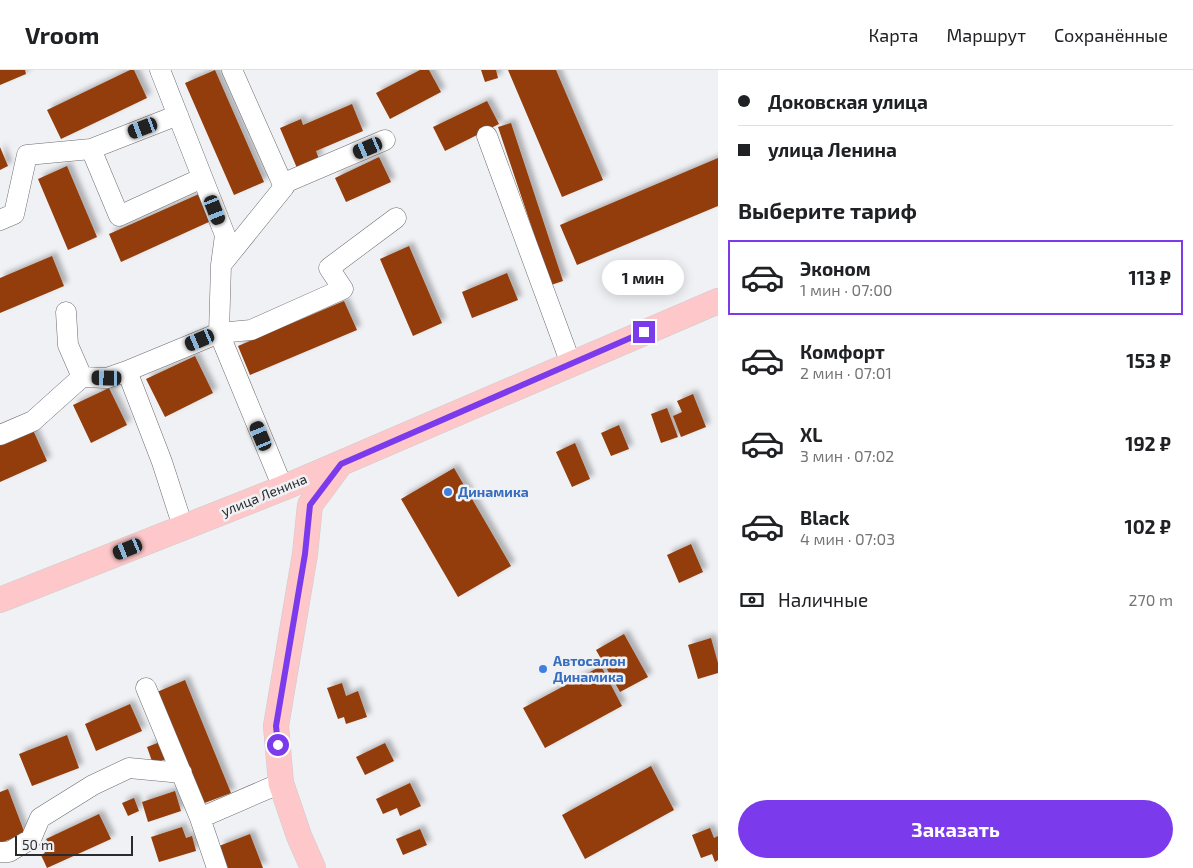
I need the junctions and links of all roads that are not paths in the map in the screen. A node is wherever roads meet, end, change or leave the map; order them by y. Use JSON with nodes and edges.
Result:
{"nodes":[{"id":1,"x":160,"y":70,"type":"edge"},
{"id":2,"x":232,"y":70,"type":"edge"},
{"id":3,"x":178,"y":114,"type":"junction"},
{"id":4,"x":487,"y":136,"type":"dead end"},
{"id":5,"x":386,"y":140,"type":"dead end"},
{"id":6,"x":90,"y":148,"type":"junction"},
{"id":7,"x":202,"y":178,"type":"junction"},
{"id":8,"x":282,"y":184,"type":"junction"},
{"id":9,"x":396,"y":218,"type":"dead end"},
{"id":10,"x":0,"y":220,"type":"edge"},
{"id":11,"x":221,"y":265,"type":"junction"},
{"id":12,"x":718,"y":301,"type":"edge"},
{"id":13,"x":66,"y":312,"type":"dead end"},
{"id":14,"x":219,"y":333,"type":"junction"},
{"id":15,"x":571,"y":364,"type":"junction"},
{"id":16,"x":126,"y":371,"type":"junction"},
{"id":17,"x":82,"y":377,"type":"junction"},
{"id":18,"x":0,"y":435,"type":"edge"},
{"id":19,"x":341,"y":464,"type":"junction"},
{"id":20,"x":283,"y":488,"type":"junction"},
{"id":21,"x":183,"y":527,"type":"junction"},
{"id":22,"x":0,"y":600,"type":"edge"},
{"id":23,"x":146,"y":688,"type":"dead end"},
{"id":24,"x":182,"y":773,"type":"junction"},
{"id":25,"x":281,"y":783,"type":"junction"},
{"id":26,"x":200,"y":818,"type":"junction"},
{"id":27,"x":0,"y":852,"type":"edge"},
{"id":28,"x":217,"y":868,"type":"edge"},
{"id":29,"x":313,"y":868,"type":"edge"}],
"edges":[{"from":1,"to":3,"type":"lane"},
{"from":2,"to":8,"type":"lane"},
{"from":3,"to":6,"type":"lane"},
{"from":3,"to":7,"type":"lane"},
{"from":4,"to":15,"type":"lane"},
{"from":5,"to":8,"type":"lane"},
{"from":6,"to":7,"type":"lane"},
{"from":6,"to":10,"type":"lane"},
{"from":7,"to":11,"type":"lane"},
{"from":8,"to":11,"type":"lane"},
{"from":9,"to":14,"type":"lane"},
{"from":11,"to":14,"type":"lane"},
{"from":12,"to":15,"type":"main road","name":"улица Ленина"},
{"from":13,"to":17,"type":"lane"},
{"from":14,"to":16,"type":"lane"},
{"from":14,"to":20,"type":"lane"},
{"from":15,"to":19,"type":"main road","name":"улица Ленина"},
{"from":16,"to":17,"type":"lane"},
{"from":16,"to":21,"type":"lane"},
{"from":17,"to":18,"type":"lane"},
{"from":19,"to":20,"type":"main road","name":"улица Ленина"},
{"from":19,"to":25,"type":"main road"},
{"from":20,"to":21,"type":"main road","name":"улица Ленина"},
{"from":21,"to":22,"type":"main road","name":"улица Ленина"},
{"from":23,"to":24,"type":"lane"},
{"from":24,"to":26,"type":"lane"},
{"from":24,"to":27,"type":"lane"},
{"from":25,"to":26,"type":"lane"},
{"from":25,"to":29,"type":"main road"},
{"from":26,"to":28,"type":"lane"}]}
